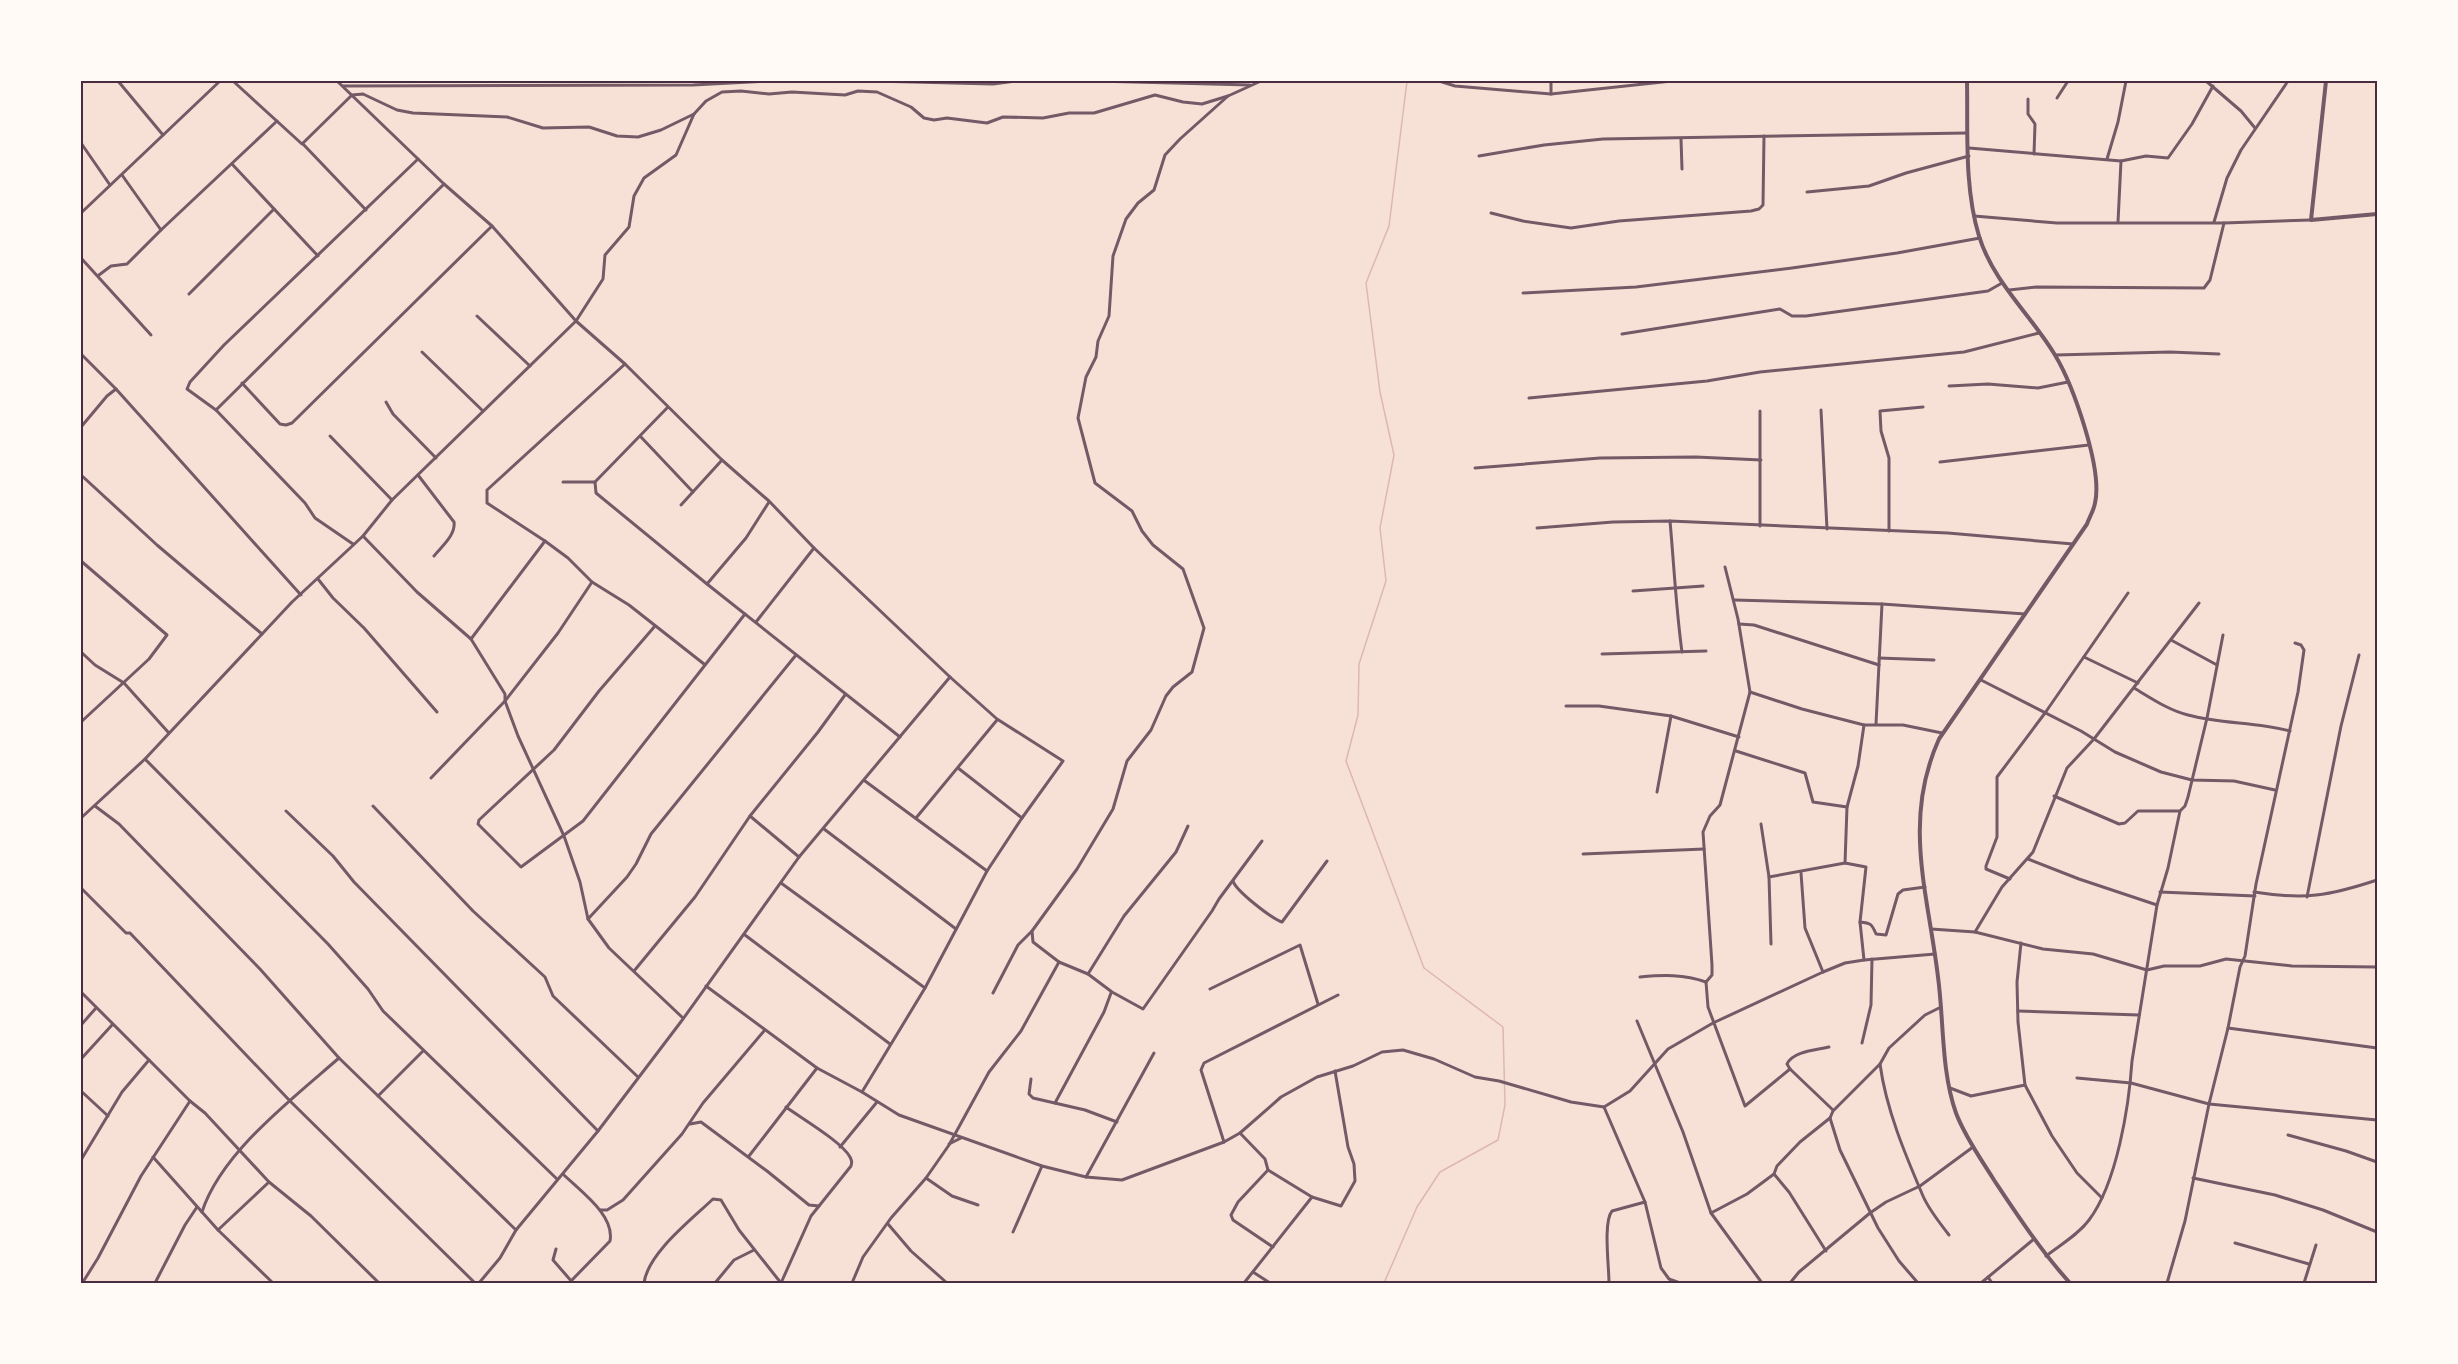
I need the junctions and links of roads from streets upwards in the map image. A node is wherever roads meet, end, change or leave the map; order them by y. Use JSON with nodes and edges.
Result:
{"nodes":[{"id":1,"x":118,"y":81,"type":"edge"},
{"id":2,"x":207,"y":81,"type":"edge"},
{"id":3,"x":220,"y":81,"type":"edge"},
{"id":4,"x":233,"y":81,"type":"edge"},
{"id":5,"x":337,"y":81,"type":"edge"},
{"id":6,"x":770,"y":81,"type":"edge"},
{"id":7,"x":873,"y":81,"type":"edge"},
{"id":8,"x":1016,"y":81,"type":"edge"},
{"id":9,"x":1095,"y":81,"type":"edge"},
{"id":10,"x":1261,"y":81,"type":"edge"},
{"id":11,"x":1439,"y":81,"type":"edge"},
{"id":12,"x":1551,"y":81,"type":"edge"},
{"id":13,"x":1625,"y":81,"type":"edge"},
{"id":14,"x":1672,"y":81,"type":"edge"},
{"id":15,"x":1967,"y":81,"type":"edge"},
{"id":16,"x":2068,"y":81,"type":"edge"},
{"id":17,"x":2126,"y":81,"type":"edge"},
{"id":18,"x":2206,"y":81,"type":"edge"},
{"id":19,"x":2288,"y":81,"type":"edge"},
{"id":20,"x":2326,"y":81,"type":"edge"},
{"id":21,"x":1252,"y":85,"type":"junction"},
{"id":22,"x":343,"y":86,"type":"junction"},
{"id":23,"x":1625,"y":86,"type":"junction"},
{"id":24,"x":2213,"y":86,"type":"junction"},
{"id":25,"x":212,"y":87,"type":"junction"},
{"id":26,"x":1551,"y":94,"type":"junction"},
{"id":27,"x":352,"y":95,"type":"junction"},
{"id":28,"x":1228,"y":96,"type":"junction"},
{"id":29,"x":2057,"y":98,"type":"dead end"},
{"id":30,"x":2028,"y":99,"type":"dead end"},
{"id":31,"x":694,"y":114,"type":"junction"},
{"id":32,"x":277,"y":121,"type":"junction"},
{"id":33,"x":2255,"y":128,"type":"junction"},
{"id":34,"x":1968,"y":133,"type":"junction"},
{"id":35,"x":164,"y":135,"type":"junction"},
{"id":36,"x":1764,"y":136,"type":"junction"},
{"id":37,"x":1681,"y":139,"type":"junction"},
{"id":38,"x":81,"y":143,"type":"edge"},
{"id":39,"x":302,"y":144,"type":"junction"},
{"id":40,"x":1969,"y":148,"type":"junction"},
{"id":41,"x":2034,"y":154,"type":"junction"},
{"id":42,"x":1479,"y":156,"type":"dead end"},
{"id":43,"x":1969,"y":156,"type":"junction"},
{"id":44,"x":418,"y":159,"type":"junction"},
{"id":45,"x":2107,"y":159,"type":"junction"},
{"id":46,"x":2121,"y":161,"type":"junction"},
{"id":47,"x":232,"y":164,"type":"junction"},
{"id":48,"x":1682,"y":169,"type":"dead end"},
{"id":49,"x":122,"y":176,"type":"junction"},
{"id":50,"x":444,"y":184,"type":"junction"},
{"id":51,"x":110,"y":185,"type":"junction"},
{"id":52,"x":1807,"y":192,"type":"dead end"},
{"id":53,"x":274,"y":209,"type":"junction"},
{"id":54,"x":366,"y":210,"type":"junction"},
{"id":55,"x":81,"y":213,"type":"edge"},
{"id":56,"x":1491,"y":213,"type":"dead end"},
{"id":57,"x":2377,"y":214,"type":"edge"},
{"id":58,"x":1974,"y":216,"type":"junction"},
{"id":59,"x":2311,"y":220,"type":"junction"},
{"id":60,"x":2214,"y":222,"type":"junction"},
{"id":61,"x":2118,"y":223,"type":"junction"},
{"id":62,"x":2224,"y":223,"type":"junction"},
{"id":63,"x":492,"y":226,"type":"junction"},
{"id":64,"x":160,"y":230,"type":"junction"},
{"id":65,"x":1980,"y":238,"type":"junction"},
{"id":66,"x":318,"y":256,"type":"junction"},
{"id":67,"x":81,"y":258,"type":"edge"},
{"id":68,"x":99,"y":276,"type":"junction"},
{"id":69,"x":2002,"y":283,"type":"junction"},
{"id":70,"x":2007,"y":291,"type":"junction"},
{"id":71,"x":1523,"y":293,"type":"dead end"},
{"id":72,"x":189,"y":294,"type":"dead end"},
{"id":73,"x":477,"y":316,"type":"dead end"},
{"id":74,"x":576,"y":321,"type":"junction"},
{"id":75,"x":2040,"y":333,"type":"junction"},
{"id":76,"x":1622,"y":334,"type":"dead end"},
{"id":77,"x":151,"y":335,"type":"dead end"},
{"id":78,"x":422,"y":352,"type":"dead end"},
{"id":79,"x":81,"y":354,"type":"edge"},
{"id":80,"x":2219,"y":354,"type":"dead end"},
{"id":81,"x":2055,"y":356,"type":"junction"},
{"id":82,"x":625,"y":364,"type":"junction"},
{"id":83,"x":530,"y":366,"type":"junction"},
{"id":84,"x":2068,"y":381,"type":"junction"},
{"id":85,"x":242,"y":383,"type":"junction"},
{"id":86,"x":1949,"y":386,"type":"dead end"},
{"id":87,"x":116,"y":389,"type":"junction"},
{"id":88,"x":1529,"y":398,"type":"dead end"},
{"id":89,"x":386,"y":402,"type":"dead end"},
{"id":90,"x":1923,"y":407,"type":"dead end"},
{"id":91,"x":667,"y":408,"type":"junction"},
{"id":92,"x":216,"y":410,"type":"junction"},
{"id":93,"x":1821,"y":410,"type":"dead end"},
{"id":94,"x":483,"y":411,"type":"junction"},
{"id":95,"x":1760,"y":411,"type":"dead end"},
{"id":96,"x":81,"y":428,"type":"edge"},
{"id":97,"x":330,"y":436,"type":"dead end"},
{"id":98,"x":641,"y":436,"type":"junction"},
{"id":99,"x":2090,"y":445,"type":"junction"},
{"id":100,"x":435,"y":458,"type":"junction"},
{"id":101,"x":722,"y":460,"type":"junction"},
{"id":102,"x":1761,"y":460,"type":"junction"},
{"id":103,"x":1940,"y":462,"type":"dead end"},
{"id":104,"x":1474,"y":468,"type":"dead end"},
{"id":105,"x":81,"y":475,"type":"edge"},
{"id":106,"x":418,"y":476,"type":"junction"},
{"id":107,"x":563,"y":482,"type":"dead end"},
{"id":108,"x":595,"y":482,"type":"junction"},
{"id":109,"x":693,"y":492,"type":"junction"},
{"id":110,"x":392,"y":500,"type":"junction"},
{"id":111,"x":769,"y":501,"type":"junction"},
{"id":112,"x":681,"y":505,"type":"dead end"},
{"id":113,"x":1671,"y":521,"type":"junction"},
{"id":114,"x":1760,"y":527,"type":"junction"},
{"id":115,"x":1537,"y":528,"type":"dead end"},
{"id":116,"x":1827,"y":529,"type":"junction"},
{"id":117,"x":1889,"y":531,"type":"junction"},
{"id":118,"x":363,"y":536,"type":"junction"},
{"id":119,"x":545,"y":541,"type":"junction"},
{"id":120,"x":353,"y":544,"type":"junction"},
{"id":121,"x":2073,"y":544,"type":"junction"},
{"id":122,"x":814,"y":548,"type":"junction"},
{"id":123,"x":818,"y":553,"type":"junction"},
{"id":124,"x":434,"y":556,"type":"dead end"},
{"id":125,"x":807,"y":560,"type":"junction"},
{"id":126,"x":81,"y":561,"type":"edge"},
{"id":127,"x":1725,"y":567,"type":"dead end"},
{"id":128,"x":318,"y":579,"type":"junction"},
{"id":129,"x":592,"y":582,"type":"junction"},
{"id":130,"x":707,"y":584,"type":"junction"},
{"id":131,"x":1703,"y":586,"type":"dead end"},
{"id":132,"x":1676,"y":589,"type":"junction"},
{"id":133,"x":1633,"y":591,"type":"dead end"},
{"id":134,"x":2128,"y":593,"type":"dead end"},
{"id":135,"x":301,"y":596,"type":"junction"},
{"id":136,"x":1734,"y":600,"type":"junction"},
{"id":137,"x":2199,"y":603,"type":"dead end"},
{"id":138,"x":1882,"y":604,"type":"junction"},
{"id":139,"x":745,"y":614,"type":"junction"},
{"id":140,"x":2025,"y":614,"type":"junction"},
{"id":141,"x":756,"y":622,"type":"junction"},
{"id":142,"x":1739,"y":624,"type":"junction"},
{"id":143,"x":655,"y":626,"type":"junction"},
{"id":144,"x":262,"y":634,"type":"junction"},
{"id":145,"x":2223,"y":635,"type":"dead end"},
{"id":146,"x":471,"y":639,"type":"junction"},
{"id":147,"x":2171,"y":640,"type":"junction"},
{"id":148,"x":2295,"y":643,"type":"dead end"},
{"id":149,"x":1706,"y":651,"type":"dead end"},
{"id":150,"x":81,"y":652,"type":"edge"},
{"id":151,"x":1682,"y":652,"type":"junction"},
{"id":152,"x":1602,"y":654,"type":"dead end"},
{"id":153,"x":796,"y":655,"type":"junction"},
{"id":154,"x":2359,"y":655,"type":"dead end"},
{"id":155,"x":2084,"y":657,"type":"junction"},
{"id":156,"x":1879,"y":658,"type":"junction"},
{"id":157,"x":1934,"y":660,"type":"dead end"},
{"id":158,"x":704,"y":664,"type":"junction"},
{"id":159,"x":2217,"y":664,"type":"junction"},
{"id":160,"x":1879,"y":665,"type":"junction"},
{"id":161,"x":950,"y":677,"type":"junction"},
{"id":162,"x":1981,"y":680,"type":"junction"},
{"id":163,"x":124,"y":683,"type":"junction"},
{"id":164,"x":2138,"y":683,"type":"junction"},
{"id":165,"x":2134,"y":688,"type":"junction"},
{"id":166,"x":1750,"y":692,"type":"junction"},
{"id":167,"x":845,"y":695,"type":"junction"},
{"id":168,"x":505,"y":701,"type":"junction"},
{"id":169,"x":1566,"y":706,"type":"dead end"},
{"id":170,"x":437,"y":712,"type":"dead end"},
{"id":171,"x":2045,"y":714,"type":"junction"},
{"id":172,"x":1671,"y":716,"type":"junction"},
{"id":173,"x":2207,"y":718,"type":"junction"},
{"id":174,"x":997,"y":719,"type":"junction"},
{"id":175,"x":81,"y":722,"type":"edge"},
{"id":176,"x":1876,"y":724,"type":"junction"},
{"id":177,"x":1864,"y":725,"type":"junction"},
{"id":178,"x":2290,"y":731,"type":"junction"},
{"id":179,"x":168,"y":732,"type":"junction"},
{"id":180,"x":1942,"y":733,"type":"junction"},
{"id":181,"x":1739,"y":737,"type":"junction"},
{"id":182,"x":900,"y":738,"type":"junction"},
{"id":183,"x":2094,"y":739,"type":"junction"},
{"id":184,"x":1736,"y":751,"type":"junction"},
{"id":185,"x":146,"y":759,"type":"junction"},
{"id":186,"x":958,"y":768,"type":"junction"},
{"id":187,"x":533,"y":770,"type":"junction"},
{"id":188,"x":431,"y":778,"type":"dead end"},
{"id":189,"x":2192,"y":780,"type":"junction"},
{"id":190,"x":865,"y":781,"type":"junction"},
{"id":191,"x":2276,"y":790,"type":"junction"},
{"id":192,"x":1657,"y":792,"type":"dead end"},
{"id":193,"x":2054,"y":796,"type":"junction"},
{"id":194,"x":94,"y":806,"type":"junction"},
{"id":195,"x":373,"y":806,"type":"dead end"},
{"id":196,"x":1847,"y":807,"type":"junction"},
{"id":197,"x":286,"y":811,"type":"dead end"},
{"id":198,"x":2180,"y":811,"type":"junction"},
{"id":199,"x":750,"y":816,"type":"junction"},
{"id":200,"x":81,"y":818,"type":"edge"},
{"id":201,"x":916,"y":818,"type":"junction"},
{"id":202,"x":1022,"y":818,"type":"junction"},
{"id":203,"x":1761,"y":824,"type":"dead end"},
{"id":204,"x":1188,"y":826,"type":"dead end"},
{"id":205,"x":824,"y":829,"type":"junction"},
{"id":206,"x":564,"y":836,"type":"junction"},
{"id":207,"x":1262,"y":841,"type":"dead end"},
{"id":208,"x":1704,"y":849,"type":"junction"},
{"id":209,"x":1583,"y":854,"type":"dead end"},
{"id":210,"x":799,"y":857,"type":"junction"},
{"id":211,"x":2028,"y":859,"type":"junction"},
{"id":212,"x":1328,"y":861,"type":"dead end"},
{"id":213,"x":1845,"y":863,"type":"junction"},
{"id":214,"x":987,"y":872,"type":"junction"},
{"id":215,"x":1801,"y":873,"type":"junction"},
{"id":216,"x":1769,"y":877,"type":"junction"},
{"id":217,"x":1233,"y":880,"type":"junction"},
{"id":218,"x":2010,"y":880,"type":"junction"},
{"id":219,"x":2377,"y":880,"type":"edge"},
{"id":220,"x":781,"y":883,"type":"junction"},
{"id":221,"x":1925,"y":887,"type":"junction"},
{"id":222,"x":81,"y":888,"type":"edge"},
{"id":223,"x":2160,"y":892,"type":"junction"},
{"id":224,"x":2255,"y":894,"type":"junction"},
{"id":225,"x":2307,"y":897,"type":"junction"},
{"id":226,"x":2157,"y":905,"type":"junction"},
{"id":227,"x":588,"y":919,"type":"junction"},
{"id":228,"x":1860,"y":922,"type":"junction"},
{"id":229,"x":956,"y":929,"type":"junction"},
{"id":230,"x":1931,"y":929,"type":"junction"},
{"id":231,"x":1032,"y":931,"type":"junction"},
{"id":232,"x":1975,"y":932,"type":"junction"},
{"id":233,"x":745,"y":935,"type":"junction"},
{"id":234,"x":2021,"y":943,"type":"junction"},
{"id":235,"x":1771,"y":944,"type":"dead end"},
{"id":236,"x":1935,"y":954,"type":"junction"},
{"id":237,"x":1872,"y":959,"type":"junction"},
{"id":238,"x":1864,"y":960,"type":"junction"},
{"id":239,"x":2242,"y":961,"type":"junction"},
{"id":240,"x":1059,"y":962,"type":"junction"},
{"id":241,"x":2377,"y":967,"type":"edge"},
{"id":242,"x":2147,"y":970,"type":"junction"},
{"id":243,"x":634,"y":971,"type":"junction"},
{"id":244,"x":1823,"y":972,"type":"junction"},
{"id":245,"x":1088,"y":974,"type":"junction"},
{"id":246,"x":1640,"y":977,"type":"dead end"},
{"id":247,"x":1706,"y":982,"type":"junction"},
{"id":248,"x":706,"y":986,"type":"junction"},
{"id":249,"x":925,"y":988,"type":"junction"},
{"id":250,"x":1210,"y":989,"type":"dead end"},
{"id":251,"x":81,"y":992,"type":"edge"},
{"id":252,"x":1112,"y":992,"type":"junction"},
{"id":253,"x":993,"y":993,"type":"dead end"},
{"id":254,"x":1338,"y":995,"type":"dead end"},
{"id":255,"x":1319,"y":1005,"type":"junction"},
{"id":256,"x":1941,"y":1007,"type":"junction"},
{"id":257,"x":96,"y":1008,"type":"junction"},
{"id":258,"x":2018,"y":1011,"type":"junction"},
{"id":259,"x":2139,"y":1015,"type":"junction"},
{"id":260,"x":683,"y":1018,"type":"junction"},
{"id":261,"x":1637,"y":1022,"type":"dead end"},
{"id":262,"x":1713,"y":1023,"type":"junction"},
{"id":263,"x":81,"y":1024,"type":"edge"},
{"id":264,"x":113,"y":1025,"type":"junction"},
{"id":265,"x":2229,"y":1028,"type":"junction"},
{"id":266,"x":764,"y":1031,"type":"junction"},
{"id":267,"x":1862,"y":1043,"type":"dead end"},
{"id":268,"x":890,"y":1045,"type":"junction"},
{"id":269,"x":1829,"y":1047,"type":"dead end"},
{"id":270,"x":2377,"y":1048,"type":"edge"},
{"id":271,"x":423,"y":1050,"type":"junction"},
{"id":272,"x":1154,"y":1053,"type":"dead end"},
{"id":273,"x":339,"y":1058,"type":"junction"},
{"id":274,"x":81,"y":1059,"type":"edge"},
{"id":275,"x":149,"y":1060,"type":"junction"},
{"id":276,"x":1655,"y":1062,"type":"junction"},
{"id":277,"x":1880,"y":1064,"type":"junction"},
{"id":278,"x":817,"y":1068,"type":"junction"},
{"id":279,"x":1790,"y":1069,"type":"junction"},
{"id":280,"x":1335,"y":1071,"type":"junction"},
{"id":281,"x":638,"y":1077,"type":"junction"},
{"id":282,"x":2077,"y":1078,"type":"dead end"},
{"id":283,"x":1031,"y":1079,"type":"dead end"},
{"id":284,"x":2131,"y":1083,"type":"junction"},
{"id":285,"x":2025,"y":1085,"type":"junction"},
{"id":286,"x":1950,"y":1088,"type":"junction"},
{"id":287,"x":81,"y":1091,"type":"edge"},
{"id":288,"x":862,"y":1092,"type":"junction"},
{"id":289,"x":378,"y":1096,"type":"junction"},
{"id":290,"x":190,"y":1101,"type":"junction"},
{"id":291,"x":290,"y":1101,"type":"junction"},
{"id":292,"x":878,"y":1102,"type":"junction"},
{"id":293,"x":1055,"y":1103,"type":"junction"},
{"id":294,"x":2209,"y":1104,"type":"junction"},
{"id":295,"x":786,"y":1107,"type":"junction"},
{"id":296,"x":1604,"y":1107,"type":"junction"},
{"id":297,"x":1833,"y":1111,"type":"junction"},
{"id":298,"x":697,"y":1112,"type":"junction"},
{"id":299,"x":108,"y":1116,"type":"junction"},
{"id":300,"x":1830,"y":1118,"type":"junction"},
{"id":301,"x":2377,"y":1120,"type":"edge"},
{"id":302,"x":701,"y":1122,"type":"junction"},
{"id":303,"x":1117,"y":1122,"type":"junction"},
{"id":304,"x":688,"y":1125,"type":"junction"},
{"id":305,"x":598,"y":1131,"type":"junction"},
{"id":306,"x":1240,"y":1133,"type":"junction"},
{"id":307,"x":954,"y":1135,"type":"junction"},
{"id":308,"x":2288,"y":1135,"type":"dead end"},
{"id":309,"x":961,"y":1138,"type":"junction"},
{"id":310,"x":1224,"y":1142,"type":"junction"},
{"id":311,"x":949,"y":1145,"type":"junction"},
{"id":312,"x":840,"y":1147,"type":"junction"},
{"id":313,"x":1973,"y":1147,"type":"junction"},
{"id":314,"x":240,"y":1150,"type":"junction"},
{"id":315,"x":748,"y":1156,"type":"junction"},
{"id":316,"x":153,"y":1157,"type":"junction"},
{"id":317,"x":81,"y":1160,"type":"edge"},
{"id":318,"x":2377,"y":1162,"type":"edge"},
{"id":319,"x":1042,"y":1166,"type":"junction"},
{"id":320,"x":1268,"y":1170,"type":"junction"},
{"id":321,"x":563,"y":1174,"type":"junction"},
{"id":322,"x":1774,"y":1174,"type":"junction"},
{"id":323,"x":1086,"y":1176,"type":"junction"},
{"id":324,"x":926,"y":1178,"type":"junction"},
{"id":325,"x":2193,"y":1178,"type":"junction"},
{"id":326,"x":557,"y":1179,"type":"junction"},
{"id":327,"x":269,"y":1182,"type":"junction"},
{"id":328,"x":1920,"y":1186,"type":"junction"},
{"id":329,"x":1312,"y":1197,"type":"junction"},
{"id":330,"x":2102,"y":1198,"type":"junction"},
{"id":331,"x":1644,"y":1202,"type":"junction"},
{"id":332,"x":809,"y":1205,"type":"junction"},
{"id":333,"x":819,"y":1206,"type":"junction"},
{"id":334,"x":978,"y":1206,"type":"dead end"},
{"id":335,"x":197,"y":1207,"type":"junction"},
{"id":336,"x":600,"y":1210,"type":"junction"},
{"id":337,"x":202,"y":1212,"type":"junction"},
{"id":338,"x":1711,"y":1213,"type":"junction"},
{"id":339,"x":1870,"y":1213,"type":"junction"},
{"id":340,"x":811,"y":1216,"type":"junction"},
{"id":341,"x":888,"y":1224,"type":"junction"},
{"id":342,"x":218,"y":1230,"type":"junction"},
{"id":343,"x":516,"y":1230,"type":"junction"},
{"id":344,"x":1013,"y":1232,"type":"dead end"},
{"id":345,"x":2377,"y":1232,"type":"edge"},
{"id":346,"x":1949,"y":1235,"type":"dead end"},
{"id":347,"x":2034,"y":1239,"type":"junction"},
{"id":348,"x":2235,"y":1243,"type":"dead end"},
{"id":349,"x":2316,"y":1245,"type":"dead end"},
{"id":350,"x":1273,"y":1247,"type":"junction"},
{"id":351,"x":556,"y":1250,"type":"dead end"},
{"id":352,"x":754,"y":1250,"type":"junction"},
{"id":353,"x":1826,"y":1251,"type":"junction"},
{"id":354,"x":2046,"y":1256,"type":"junction"},
{"id":355,"x":2309,"y":1264,"type":"junction"},
{"id":356,"x":1253,"y":1272,"type":"junction"},
{"id":357,"x":1988,"y":1277,"type":"junction"},
{"id":358,"x":484,"y":1278,"type":"junction"},
{"id":359,"x":82,"y":1282,"type":"edge"},
{"id":360,"x":573,"y":1282,"type":"edge"},
{"id":361,"x":155,"y":1283,"type":"edge"},
{"id":362,"x":273,"y":1283,"type":"edge"},
{"id":363,"x":379,"y":1283,"type":"edge"},
{"id":364,"x":477,"y":1283,"type":"edge"},
{"id":365,"x":488,"y":1283,"type":"edge"},
{"id":366,"x":644,"y":1283,"type":"edge"},
{"id":367,"x":715,"y":1283,"type":"edge"},
{"id":368,"x":781,"y":1283,"type":"edge"},
{"id":369,"x":852,"y":1283,"type":"edge"},
{"id":370,"x":947,"y":1283,"type":"edge"},
{"id":371,"x":1244,"y":1283,"type":"edge"},
{"id":372,"x":1270,"y":1283,"type":"edge"},
{"id":373,"x":1609,"y":1283,"type":"edge"},
{"id":374,"x":1680,"y":1283,"type":"edge"},
{"id":375,"x":1762,"y":1283,"type":"edge"},
{"id":376,"x":1790,"y":1283,"type":"edge"},
{"id":377,"x":1918,"y":1283,"type":"edge"},
{"id":378,"x":1981,"y":1283,"type":"edge"},
{"id":379,"x":1992,"y":1283,"type":"edge"},
{"id":380,"x":2070,"y":1283,"type":"edge"},
{"id":381,"x":2167,"y":1283,"type":"edge"},
{"id":382,"x":2304,"y":1283,"type":"edge"}],
"edges":[{"from":1,"to":35,"type":"street"},
{"from":2,"to":25,"type":"street"},
{"from":3,"to":25,"type":"street"},
{"from":4,"to":32,"type":"street"},
{"from":5,"to":22,"type":"street"},
{"from":6,"to":22,"type":"street"},
{"from":7,"to":8,"type":"street"},
{"from":9,"to":21,"type":"street"},
{"from":10,"to":21,"type":"street"},
{"from":11,"to":26,"type":"street"},
{"from":12,"to":26,"type":"street"},
{"from":13,"to":23,"type":"street"},
{"from":14,"to":23,"type":"street"},
{"from":15,"to":34,"type":"street"},
{"from":16,"to":29,"type":"street"},
{"from":17,"to":45,"type":"street"},
{"from":18,"to":24,"type":"street"},
{"from":19,"to":33,"type":"street"},
{"from":20,"to":59,"type":"street"},
{"from":21,"to":28,"type":"street"},
{"from":22,"to":27,"type":"street"},
{"from":23,"to":26,"type":"street"},
{"from":24,"to":33,"type":"street"},
{"from":24,"to":46,"type":"street"},
{"from":25,"to":35,"type":"street"},
{"from":27,"to":31,"type":"street"},
{"from":27,"to":39,"type":"street"},
{"from":27,"to":44,"type":"street"},
{"from":28,"to":31,"type":"street"},
{"from":28,"to":231,"type":"street"},
{"from":30,"to":41,"type":"street"},
{"from":31,"to":74,"type":"street"},
{"from":32,"to":39,"type":"street"},
{"from":32,"to":47,"type":"street"},
{"from":33,"to":60,"type":"street"},
{"from":34,"to":36,"type":"street"},
{"from":34,"to":40,"type":"street"},
{"from":35,"to":49,"type":"street"},
{"from":36,"to":37,"type":"street"},
{"from":36,"to":56,"type":"street"},
{"from":37,"to":42,"type":"street"},
{"from":37,"to":48,"type":"street"},
{"from":38,"to":51,"type":"street"},
{"from":39,"to":54,"type":"street"},
{"from":40,"to":41,"type":"street"},
{"from":40,"to":43,"type":"street"},
{"from":41,"to":45,"type":"street"},
{"from":43,"to":52,"type":"street"},
{"from":43,"to":58,"type":"street"},
{"from":44,"to":50,"type":"street"},
{"from":44,"to":54,"type":"street"},
{"from":45,"to":46,"type":"street"},
{"from":46,"to":61,"type":"street"},
{"from":47,"to":53,"type":"street"},
{"from":47,"to":64,"type":"street"},
{"from":49,"to":51,"type":"street"},
{"from":49,"to":64,"type":"street"},
{"from":50,"to":63,"type":"street"},
{"from":50,"to":85,"type":"street"},
{"from":51,"to":55,"type":"street"},
{"from":53,"to":66,"type":"street"},
{"from":53,"to":72,"type":"street"},
{"from":54,"to":66,"type":"street"},
{"from":57,"to":59,"type":"street"},
{"from":58,"to":61,"type":"street"},
{"from":58,"to":65,"type":"street"},
{"from":59,"to":62,"type":"street"},
{"from":60,"to":61,"type":"street"},
{"from":60,"to":62,"type":"street"},
{"from":62,"to":70,"type":"street"},
{"from":63,"to":74,"type":"street"},
{"from":63,"to":85,"type":"street"},
{"from":64,"to":68,"type":"street"},
{"from":65,"to":69,"type":"street"},
{"from":65,"to":71,"type":"street"},
{"from":66,"to":92,"type":"street"},
{"from":67,"to":68,"type":"street"},
{"from":68,"to":77,"type":"street"},
{"from":69,"to":70,"type":"street"},
{"from":69,"to":76,"type":"street"},
{"from":70,"to":75,"type":"street"},
{"from":73,"to":83,"type":"street"},
{"from":74,"to":82,"type":"street"},
{"from":74,"to":83,"type":"street"},
{"from":75,"to":81,"type":"street"},
{"from":75,"to":88,"type":"street"},
{"from":78,"to":94,"type":"street"},
{"from":79,"to":87,"type":"street"},
{"from":80,"to":81,"type":"street"},
{"from":81,"to":84,"type":"street"},
{"from":82,"to":91,"type":"street"},
{"from":82,"to":119,"type":"street"},
{"from":83,"to":94,"type":"street"},
{"from":84,"to":86,"type":"street"},
{"from":84,"to":99,"type":"street"},
{"from":85,"to":92,"type":"street"},
{"from":87,"to":96,"type":"street"},
{"from":87,"to":135,"type":"street"},
{"from":89,"to":100,"type":"street"},
{"from":90,"to":117,"type":"street"},
{"from":91,"to":98,"type":"street"},
{"from":91,"to":101,"type":"street"},
{"from":92,"to":120,"type":"street"},
{"from":93,"to":116,"type":"street"},
{"from":94,"to":100,"type":"street"},
{"from":95,"to":102,"type":"street"},
{"from":97,"to":110,"type":"street"},
{"from":98,"to":108,"type":"street"},
{"from":98,"to":109,"type":"street"},
{"from":99,"to":103,"type":"street"},
{"from":99,"to":121,"type":"street"},
{"from":100,"to":106,"type":"street"},
{"from":101,"to":109,"type":"street"},
{"from":101,"to":111,"type":"street"},
{"from":102,"to":104,"type":"street"},
{"from":102,"to":114,"type":"street"},
{"from":105,"to":144,"type":"street"},
{"from":106,"to":110,"type":"street"},
{"from":106,"to":124,"type":"street"},
{"from":107,"to":108,"type":"street"},
{"from":108,"to":130,"type":"street"},
{"from":109,"to":112,"type":"street"},
{"from":110,"to":118,"type":"street"},
{"from":111,"to":122,"type":"street"},
{"from":111,"to":130,"type":"street"},
{"from":113,"to":114,"type":"street"},
{"from":113,"to":115,"type":"street"},
{"from":113,"to":132,"type":"street"},
{"from":114,"to":116,"type":"street"},
{"from":116,"to":117,"type":"street"},
{"from":117,"to":121,"type":"street"},
{"from":118,"to":120,"type":"street"},
{"from":118,"to":146,"type":"street"},
{"from":119,"to":129,"type":"street"},
{"from":119,"to":146,"type":"street"},
{"from":120,"to":128,"type":"street"},
{"from":121,"to":140,"type":"street"},
{"from":122,"to":123,"type":"street"},
{"from":122,"to":125,"type":"street"},
{"from":123,"to":125,"type":"street"},
{"from":123,"to":161,"type":"street"},
{"from":125,"to":141,"type":"street"},
{"from":126,"to":163,"type":"street"},
{"from":127,"to":136,"type":"street"},
{"from":128,"to":135,"type":"street"},
{"from":128,"to":170,"type":"street"},
{"from":129,"to":143,"type":"street"},
{"from":129,"to":168,"type":"street"},
{"from":130,"to":139,"type":"street"},
{"from":131,"to":132,"type":"street"},
{"from":132,"to":133,"type":"street"},
{"from":132,"to":151,"type":"street"},
{"from":134,"to":155,"type":"street"},
{"from":135,"to":144,"type":"street"},
{"from":136,"to":138,"type":"street"},
{"from":136,"to":142,"type":"street"},
{"from":137,"to":147,"type":"street"},
{"from":138,"to":140,"type":"street"},
{"from":138,"to":156,"type":"street"},
{"from":139,"to":141,"type":"street"},
{"from":139,"to":158,"type":"street"},
{"from":140,"to":162,"type":"street"},
{"from":141,"to":153,"type":"street"},
{"from":142,"to":160,"type":"street"},
{"from":142,"to":166,"type":"street"},
{"from":143,"to":158,"type":"street"},
{"from":143,"to":187,"type":"street"},
{"from":144,"to":179,"type":"street"},
{"from":145,"to":159,"type":"street"},
{"from":146,"to":168,"type":"street"},
{"from":147,"to":159,"type":"street"},
{"from":147,"to":164,"type":"street"},
{"from":148,"to":178,"type":"street"},
{"from":149,"to":151,"type":"street"},
{"from":150,"to":163,"type":"street"},
{"from":151,"to":152,"type":"street"},
{"from":153,"to":167,"type":"street"},
{"from":153,"to":227,"type":"street"},
{"from":154,"to":225,"type":"street"},
{"from":155,"to":164,"type":"street"},
{"from":155,"to":171,"type":"street"},
{"from":156,"to":157,"type":"street"},
{"from":156,"to":160,"type":"street"},
{"from":158,"to":206,"type":"street"},
{"from":159,"to":173,"type":"street"},
{"from":160,"to":176,"type":"street"},
{"from":161,"to":174,"type":"street"},
{"from":161,"to":182,"type":"street"},
{"from":162,"to":171,"type":"street"},
{"from":162,"to":180,"type":"street"},
{"from":163,"to":175,"type":"street"},
{"from":163,"to":179,"type":"street"},
{"from":164,"to":165,"type":"street"},
{"from":165,"to":173,"type":"street"},
{"from":165,"to":183,"type":"street"},
{"from":166,"to":177,"type":"street"},
{"from":166,"to":181,"type":"street"},
{"from":167,"to":182,"type":"street"},
{"from":167,"to":199,"type":"street"},
{"from":168,"to":187,"type":"street"},
{"from":168,"to":188,"type":"street"},
{"from":169,"to":172,"type":"street"},
{"from":171,"to":183,"type":"street"},
{"from":171,"to":218,"type":"street"},
{"from":172,"to":181,"type":"street"},
{"from":172,"to":192,"type":"street"},
{"from":173,"to":178,"type":"street"},
{"from":173,"to":189,"type":"street"},
{"from":174,"to":186,"type":"street"},
{"from":174,"to":202,"type":"street"},
{"from":176,"to":177,"type":"street"},
{"from":176,"to":180,"type":"street"},
{"from":177,"to":196,"type":"street"},
{"from":178,"to":191,"type":"street"},
{"from":179,"to":185,"type":"street"},
{"from":180,"to":221,"type":"street"},
{"from":181,"to":184,"type":"street"},
{"from":182,"to":190,"type":"street"},
{"from":183,"to":189,"type":"street"},
{"from":183,"to":193,"type":"street"},
{"from":184,"to":196,"type":"street"},
{"from":184,"to":208,"type":"street"},
{"from":185,"to":194,"type":"street"},
{"from":185,"to":271,"type":"street"},
{"from":186,"to":201,"type":"street"},
{"from":186,"to":202,"type":"street"},
{"from":187,"to":206,"type":"street"},
{"from":187,"to":206,"type":"street"},
{"from":189,"to":191,"type":"street"},
{"from":189,"to":198,"type":"street"},
{"from":190,"to":201,"type":"street"},
{"from":190,"to":205,"type":"street"},
{"from":191,"to":224,"type":"street"},
{"from":193,"to":198,"type":"street"},
{"from":193,"to":211,"type":"street"},
{"from":194,"to":200,"type":"street"},
{"from":194,"to":273,"type":"street"},
{"from":195,"to":281,"type":"street"},
{"from":196,"to":213,"type":"street"},
{"from":197,"to":305,"type":"street"},
{"from":198,"to":223,"type":"street"},
{"from":199,"to":210,"type":"street"},
{"from":199,"to":243,"type":"street"},
{"from":201,"to":214,"type":"street"},
{"from":202,"to":214,"type":"street"},
{"from":203,"to":216,"type":"street"},
{"from":204,"to":245,"type":"street"},
{"from":205,"to":210,"type":"street"},
{"from":205,"to":229,"type":"street"},
{"from":206,"to":227,"type":"street"},
{"from":207,"to":217,"type":"street"},
{"from":208,"to":209,"type":"street"},
{"from":208,"to":247,"type":"street"},
{"from":210,"to":220,"type":"street"},
{"from":211,"to":218,"type":"street"},
{"from":211,"to":226,"type":"street"},
{"from":212,"to":217,"type":"street"},
{"from":213,"to":215,"type":"street"},
{"from":213,"to":228,"type":"street"},
{"from":214,"to":229,"type":"street"},
{"from":215,"to":216,"type":"street"},
{"from":215,"to":244,"type":"street"},
{"from":216,"to":235,"type":"street"},
{"from":217,"to":252,"type":"street"},
{"from":218,"to":232,"type":"street"},
{"from":219,"to":225,"type":"street"},
{"from":220,"to":233,"type":"street"},
{"from":220,"to":249,"type":"street"},
{"from":221,"to":228,"type":"street"},
{"from":221,"to":230,"type":"street"},
{"from":222,"to":291,"type":"street"},
{"from":223,"to":224,"type":"street"},
{"from":223,"to":226,"type":"street"},
{"from":224,"to":225,"type":"street"},
{"from":224,"to":239,"type":"street"},
{"from":226,"to":242,"type":"street"},
{"from":227,"to":243,"type":"street"},
{"from":228,"to":238,"type":"street"},
{"from":229,"to":249,"type":"street"},
{"from":230,"to":232,"type":"street"},
{"from":230,"to":236,"type":"street"},
{"from":231,"to":240,"type":"street"},
{"from":231,"to":253,"type":"street"},
{"from":232,"to":234,"type":"street"},
{"from":233,"to":248,"type":"street"},
{"from":233,"to":268,"type":"street"},
{"from":234,"to":242,"type":"street"},
{"from":234,"to":258,"type":"street"},
{"from":236,"to":237,"type":"street"},
{"from":236,"to":256,"type":"street"},
{"from":237,"to":238,"type":"street"},
{"from":237,"to":267,"type":"street"},
{"from":238,"to":244,"type":"street"},
{"from":239,"to":241,"type":"street"},
{"from":239,"to":242,"type":"street"},
{"from":239,"to":265,"type":"street"},
{"from":240,"to":245,"type":"street"},
{"from":240,"to":307,"type":"street"},
{"from":242,"to":259,"type":"street"},
{"from":243,"to":260,"type":"street"},
{"from":244,"to":262,"type":"street"},
{"from":245,"to":252,"type":"street"},
{"from":246,"to":247,"type":"street"},
{"from":247,"to":262,"type":"street"},
{"from":248,"to":260,"type":"street"},
{"from":248,"to":266,"type":"street"},
{"from":249,"to":268,"type":"street"},
{"from":250,"to":255,"type":"street"},
{"from":251,"to":257,"type":"street"},
{"from":252,"to":293,"type":"street"},
{"from":254,"to":255,"type":"street"},
{"from":255,"to":310,"type":"street"},
{"from":256,"to":277,"type":"street"},
{"from":256,"to":286,"type":"street"},
{"from":257,"to":263,"type":"street"},
{"from":257,"to":264,"type":"street"},
{"from":258,"to":259,"type":"street"},
{"from":258,"to":285,"type":"street"},
{"from":259,"to":284,"type":"street"},
{"from":260,"to":281,"type":"street"},
{"from":261,"to":276,"type":"street"},
{"from":262,"to":276,"type":"street"},
{"from":262,"to":279,"type":"street"},
{"from":264,"to":274,"type":"street"},
{"from":264,"to":275,"type":"street"},
{"from":265,"to":270,"type":"street"},
{"from":265,"to":294,"type":"street"},
{"from":266,"to":278,"type":"street"},
{"from":266,"to":298,"type":"street"},
{"from":268,"to":288,"type":"street"},
{"from":269,"to":279,"type":"street"},
{"from":271,"to":289,"type":"street"},
{"from":271,"to":326,"type":"street"},
{"from":272,"to":303,"type":"street"},
{"from":273,"to":289,"type":"street"},
{"from":273,"to":291,"type":"street"},
{"from":275,"to":290,"type":"street"},
{"from":275,"to":299,"type":"street"},
{"from":276,"to":296,"type":"street"},
{"from":276,"to":338,"type":"street"},
{"from":277,"to":297,"type":"street"},
{"from":277,"to":328,"type":"street"},
{"from":278,"to":288,"type":"street"},
{"from":278,"to":295,"type":"street"},
{"from":279,"to":297,"type":"street"},
{"from":280,"to":296,"type":"street"},
{"from":280,"to":306,"type":"street"},
{"from":280,"to":329,"type":"street"},
{"from":281,"to":305,"type":"street"},
{"from":282,"to":284,"type":"street"},
{"from":283,"to":293,"type":"street"},
{"from":284,"to":294,"type":"street"},
{"from":284,"to":330,"type":"street"},
{"from":285,"to":286,"type":"street"},
{"from":285,"to":330,"type":"street"},
{"from":286,"to":313,"type":"street"},
{"from":287,"to":299,"type":"street"},
{"from":288,"to":292,"type":"street"},
{"from":289,"to":343,"type":"street"},
{"from":290,"to":314,"type":"street"},
{"from":290,"to":316,"type":"street"},
{"from":291,"to":314,"type":"street"},
{"from":291,"to":364,"type":"street"},
{"from":292,"to":307,"type":"street"},
{"from":292,"to":312,"type":"street"},
{"from":293,"to":303,"type":"street"},
{"from":294,"to":301,"type":"street"},
{"from":294,"to":325,"type":"street"},
{"from":295,"to":312,"type":"street"},
{"from":295,"to":315,"type":"street"},
{"from":296,"to":331,"type":"street"},
{"from":297,"to":300,"type":"street"},
{"from":298,"to":302,"type":"street"},
{"from":298,"to":304,"type":"street"},
{"from":299,"to":317,"type":"street"},
{"from":300,"to":322,"type":"street"},
{"from":300,"to":339,"type":"street"},
{"from":302,"to":304,"type":"street"},
{"from":302,"to":315,"type":"street"},
{"from":303,"to":323,"type":"street"},
{"from":304,"to":336,"type":"street"},
{"from":305,"to":321,"type":"street"},
{"from":306,"to":310,"type":"street"},
{"from":306,"to":320,"type":"street"},
{"from":307,"to":309,"type":"street"},
{"from":307,"to":311,"type":"street"},
{"from":308,"to":318,"type":"street"},
{"from":309,"to":311,"type":"street"},
{"from":309,"to":319,"type":"street"},
{"from":310,"to":323,"type":"street"},
{"from":311,"to":324,"type":"street"},
{"from":312,"to":333,"type":"street"},
{"from":313,"to":328,"type":"street"},
{"from":313,"to":347,"type":"street"},
{"from":314,"to":327,"type":"street"},
{"from":314,"to":337,"type":"street"},
{"from":315,"to":332,"type":"street"},
{"from":316,"to":335,"type":"street"},
{"from":316,"to":359,"type":"street"},
{"from":319,"to":323,"type":"street"},
{"from":319,"to":344,"type":"street"},
{"from":320,"to":329,"type":"street"},
{"from":320,"to":350,"type":"street"},
{"from":321,"to":326,"type":"street"},
{"from":321,"to":336,"type":"street"},
{"from":322,"to":338,"type":"street"},
{"from":322,"to":353,"type":"street"},
{"from":324,"to":334,"type":"street"},
{"from":324,"to":341,"type":"street"},
{"from":325,"to":345,"type":"street"},
{"from":325,"to":381,"type":"street"},
{"from":326,"to":343,"type":"street"},
{"from":327,"to":342,"type":"street"},
{"from":327,"to":363,"type":"street"},
{"from":328,"to":339,"type":"street"},
{"from":328,"to":346,"type":"street"},
{"from":329,"to":350,"type":"street"},
{"from":330,"to":354,"type":"street"},
{"from":331,"to":373,"type":"street"},
{"from":331,"to":374,"type":"street"},
{"from":332,"to":333,"type":"street"},
{"from":332,"to":340,"type":"street"},
{"from":333,"to":340,"type":"street"},
{"from":335,"to":337,"type":"street"},
{"from":335,"to":361,"type":"street"},
{"from":336,"to":360,"type":"street"},
{"from":337,"to":342,"type":"street"},
{"from":338,"to":375,"type":"street"},
{"from":339,"to":353,"type":"street"},
{"from":339,"to":377,"type":"street"},
{"from":340,"to":368,"type":"street"},
{"from":341,"to":369,"type":"street"},
{"from":341,"to":370,"type":"street"},
{"from":342,"to":362,"type":"street"},
{"from":343,"to":358,"type":"street"},
{"from":347,"to":354,"type":"street"},
{"from":347,"to":357,"type":"street"},
{"from":348,"to":355,"type":"street"},
{"from":349,"to":355,"type":"street"},
{"from":350,"to":356,"type":"street"},
{"from":351,"to":360,"type":"street"},
{"from":352,"to":366,"type":"street"},
{"from":352,"to":367,"type":"street"},
{"from":352,"to":368,"type":"street"},
{"from":353,"to":376,"type":"street"},
{"from":354,"to":380,"type":"street"},
{"from":355,"to":382,"type":"street"},
{"from":356,"to":371,"type":"street"},
{"from":356,"to":372,"type":"street"},
{"from":357,"to":378,"type":"street"},
{"from":357,"to":379,"type":"street"},
{"from":358,"to":364,"type":"street"},
{"from":358,"to":365,"type":"street"}]}
